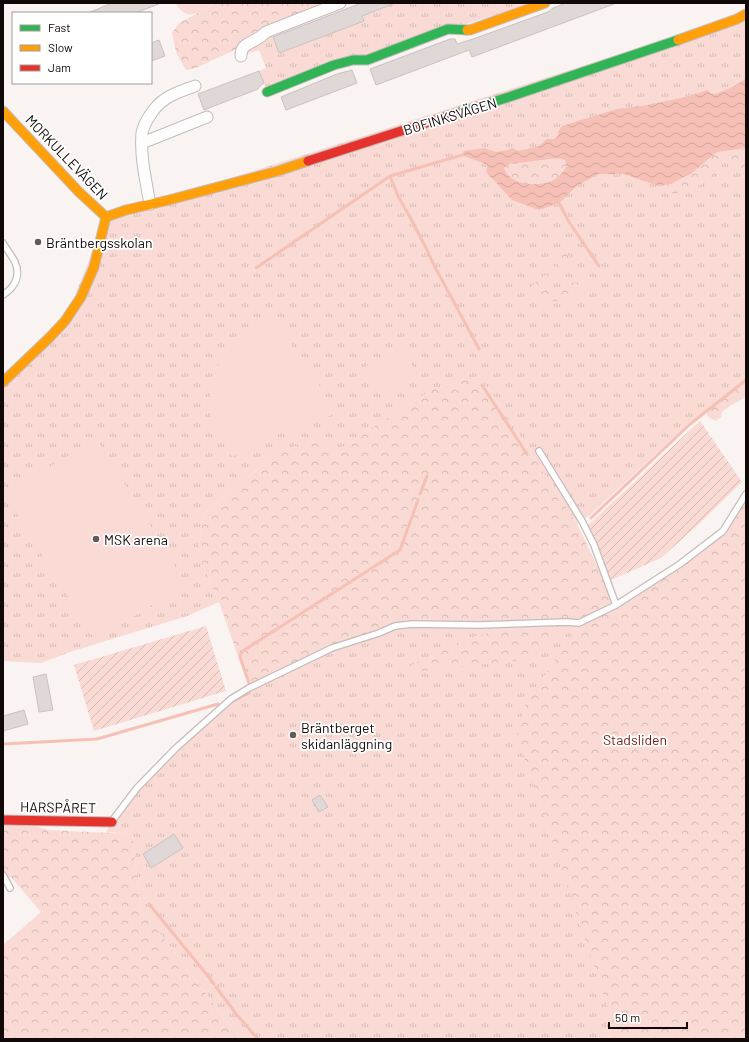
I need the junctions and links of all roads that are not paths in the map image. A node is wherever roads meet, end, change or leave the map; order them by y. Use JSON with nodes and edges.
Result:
{"nodes":[{"id":1,"x":340,"y":3,"type":"edge"},
{"id":2,"x":545,"y":3,"type":"edge"},
{"id":3,"x":746,"y":14,"type":"edge"},
{"id":4,"x":241,"y":56,"type":"dead end"},
{"id":5,"x":195,"y":86,"type":"dead end"},
{"id":6,"x":267,"y":92,"type":"dead end"},
{"id":7,"x":3,"y":111,"type":"edge"},
{"id":8,"x":207,"y":117,"type":"dead end"},
{"id":9,"x":142,"y":143,"type":"junction"},
{"id":10,"x":150,"y":204,"type":"junction"},
{"id":11,"x":106,"y":217,"type":"junction"},
{"id":12,"x":3,"y":243,"type":"edge"},
{"id":13,"x":3,"y":295,"type":"edge"},
{"id":14,"x":3,"y":382,"type":"edge"},
{"id":15,"x":539,"y":451,"type":"dead end"},
{"id":16,"x":746,"y":494,"type":"edge"},
{"id":17,"x":616,"y":605,"type":"junction"},
{"id":18,"x":3,"y":820,"type":"edge"},
{"id":19,"x":112,"y":822,"type":"joint"},
{"id":20,"x":3,"y":875,"type":"edge"},
{"id":21,"x":10,"y":888,"type":"dead end"}],
"edges":[{"from":1,"to":4,"type":"street"},
{"from":2,"to":6,"type":"street"},
{"from":3,"to":10,"type":"street","name":"BOFINKSVÄGEN"},
{"from":5,"to":9,"type":"street"},
{"from":7,"to":11,"type":"street","name":"MORKULLEVÄGEN"},
{"from":8,"to":9,"type":"street"},
{"from":9,"to":10,"type":"street"},
{"from":10,"to":11,"type":"street","name":"BOFINKSVÄGEN"},
{"from":11,"to":14,"type":"street","name":"MORKULLEVÄGEN"},
{"from":12,"to":13,"type":"lane"},
{"from":15,"to":17,"type":"lane"},
{"from":16,"to":17,"type":"lane"},
{"from":17,"to":19,"type":"lane"},
{"from":18,"to":19,"type":"street","name":"HARSPÅRET"},
{"from":20,"to":21,"type":"lane"}]}
